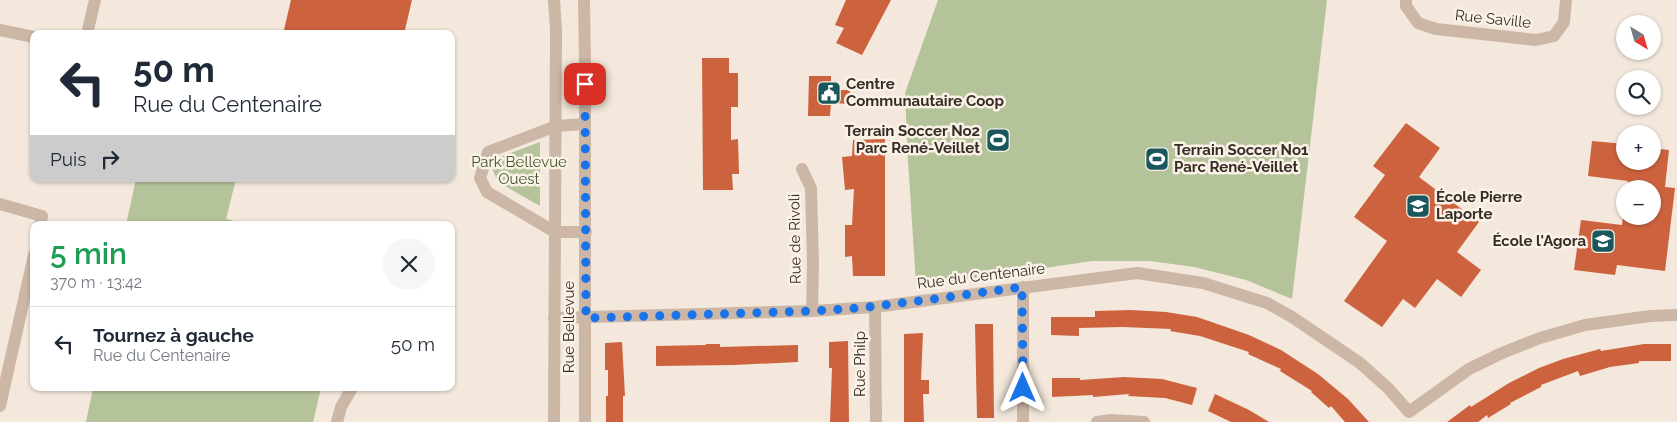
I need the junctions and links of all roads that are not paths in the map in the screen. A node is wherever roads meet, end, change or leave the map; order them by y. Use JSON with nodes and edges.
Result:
{"nodes":[{"id":1,"x":94,"y":0,"type":"edge"},
{"id":2,"x":554,"y":0,"type":"edge"},
{"id":3,"x":584,"y":0,"type":"edge"},
{"id":4,"x":1406,"y":0,"type":"edge"},
{"id":5,"x":1566,"y":0,"type":"edge"},
{"id":6,"x":0,"y":30,"type":"edge"},
{"id":7,"x":88,"y":30,"type":"edge"},
{"id":8,"x":30,"y":36,"type":"edge"},
{"id":9,"x":585,"y":124,"type":"junction"},
{"id":10,"x":556,"y":126,"type":"junction"},
{"id":11,"x":802,"y":169,"type":"dead end"},
{"id":12,"x":0,"y":204,"type":"edge"},
{"id":13,"x":41,"y":221,"type":"edge"},
{"id":14,"x":554,"y":232,"type":"junction"},
{"id":15,"x":586,"y":232,"type":"junction"},
{"id":16,"x":30,"y":273,"type":"edge"},
{"id":17,"x":1022,"y":287,"type":"junction"},
{"id":18,"x":875,"y":306,"type":"junction"},
{"id":19,"x":812,"y":311,"type":"junction"},
{"id":20,"x":1677,"y":315,"type":"edge"},
{"id":21,"x":554,"y":318,"type":"junction"},
{"id":22,"x":586,"y":318,"type":"junction"},
{"id":23,"x":350,"y":391,"type":"edge"},
{"id":24,"x":0,"y":406,"type":"edge"},
{"id":25,"x":1412,"y":417,"type":"edge"},
{"id":26,"x":337,"y":422,"type":"edge"},
{"id":27,"x":554,"y":422,"type":"edge"},
{"id":28,"x":585,"y":422,"type":"edge"},
{"id":29,"x":876,"y":422,"type":"edge"},
{"id":30,"x":1023,"y":422,"type":"edge"},
{"id":31,"x":1096,"y":422,"type":"edge"},
{"id":32,"x":1144,"y":422,"type":"edge"}],
"edges":[{"from":1,"to":7,"type":"street"},
{"from":2,"to":10,"type":"street","name":"Rue Bellevue"},
{"from":3,"to":9,"type":"street","name":"Rue Bellevue"},
{"from":4,"to":5,"type":"street","name":"Rue Saville"},
{"from":6,"to":8,"type":"street"},
{"from":9,"to":10,"type":"street"},
{"from":9,"to":15,"type":"street","name":"Rue Bellevue"},
{"from":10,"to":14,"type":"street","name":"Rue Bellevue"},
{"from":10,"to":14,"type":"street"},
{"from":11,"to":19,"type":"street","name":"Rue de Rivoli"},
{"from":12,"to":13,"type":"street"},
{"from":14,"to":15,"type":"street"},
{"from":14,"to":21,"type":"street","name":"Rue Bellevue"},
{"from":15,"to":22,"type":"street","name":"Rue Bellevue"},
{"from":16,"to":24,"type":"street"},
{"from":17,"to":18,"type":"street","name":"Rue du Centenaire"},
{"from":17,"to":25,"type":"street","name":"Rue du Centenaire"},
{"from":17,"to":30,"type":"street"},
{"from":18,"to":19,"type":"street","name":"Rue du Centenaire"},
{"from":18,"to":29,"type":"street","name":"Rue Philp"},
{"from":19,"to":22,"type":"street","name":"Rue du Centenaire"},
{"from":20,"to":25,"type":"street","name":"Rue du Centenaire"},
{"from":21,"to":22,"type":"street","name":"Rue du Centenaire"},
{"from":21,"to":27,"type":"street","name":"Rue Bellevue"},
{"from":22,"to":28,"type":"street","name":"Rue Bellevue"},
{"from":23,"to":26,"type":"street"},
{"from":31,"to":32,"type":"street"}]}
